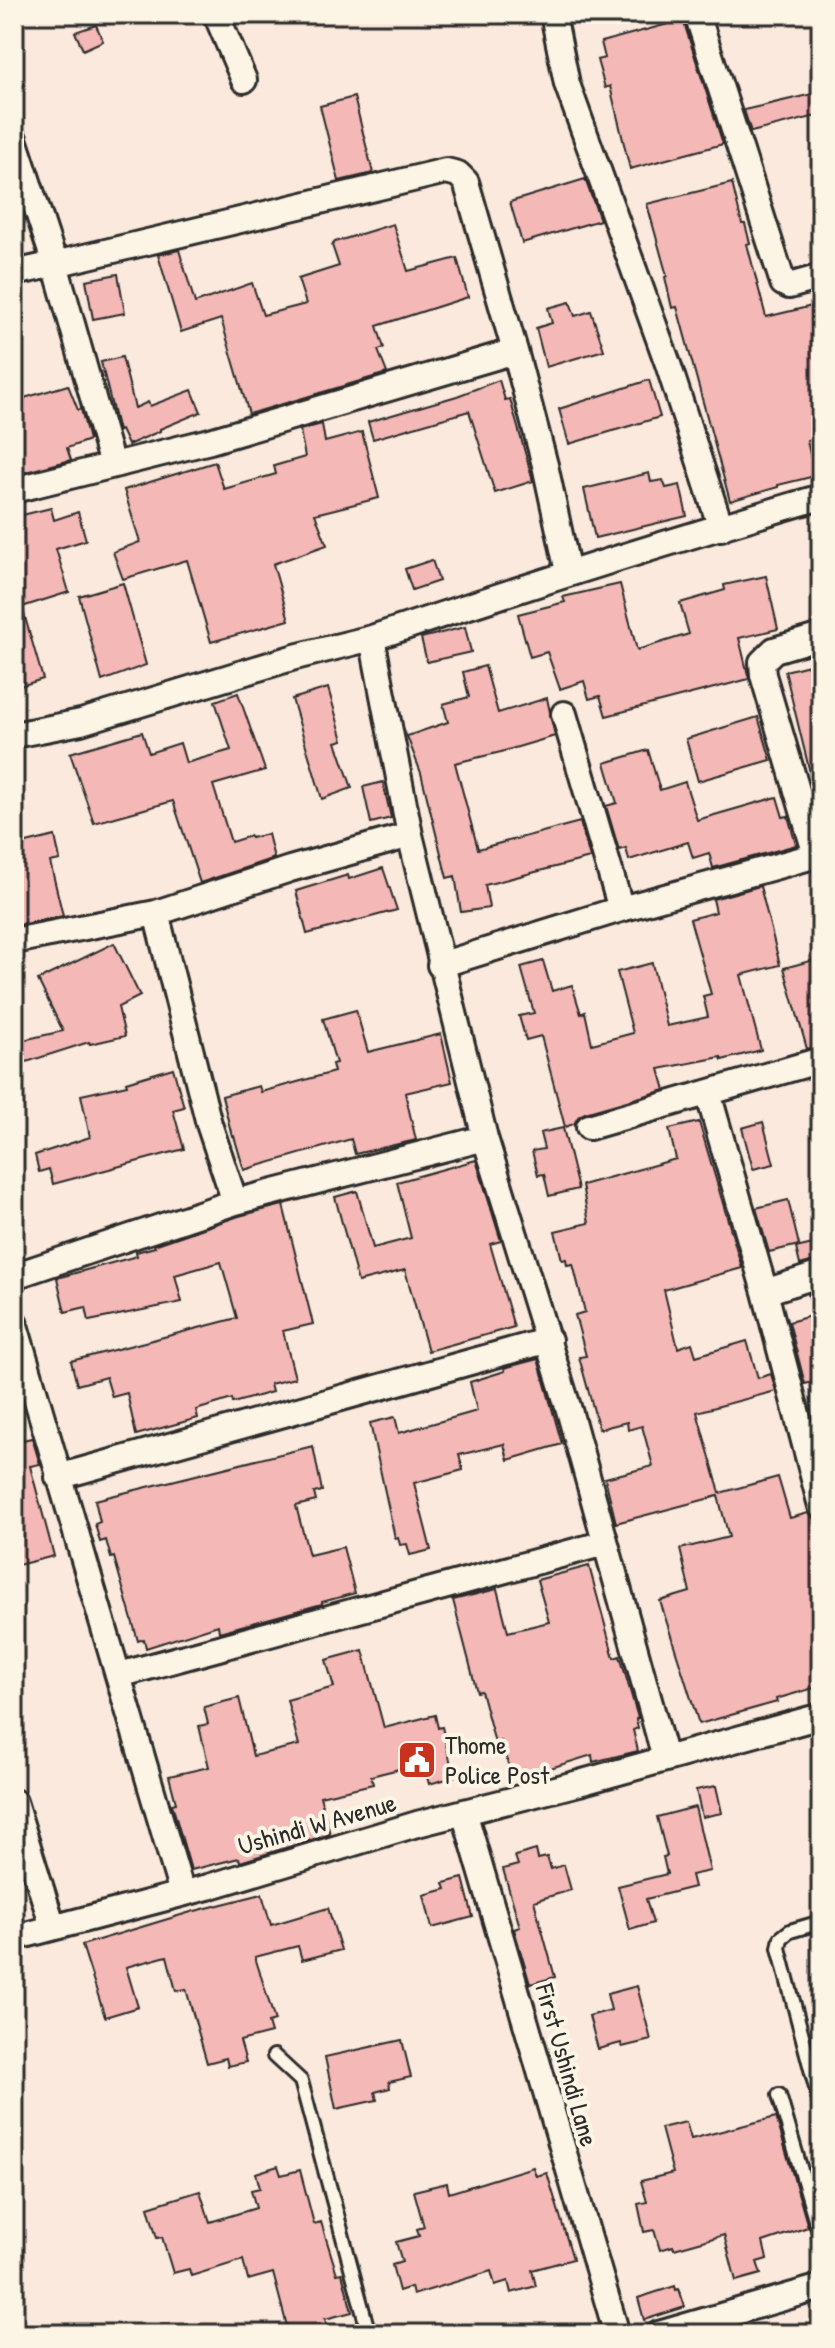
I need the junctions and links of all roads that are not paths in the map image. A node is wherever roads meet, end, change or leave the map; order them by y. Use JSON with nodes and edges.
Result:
{"nodes":[{"id":1,"x":216,"y":14,"type":"edge"},
{"id":2,"x":553,"y":14,"type":"edge"},
{"id":3,"x":697,"y":14,"type":"edge"},
{"id":4,"x":244,"y":80,"type":"dead end"},
{"id":5,"x":14,"y":139,"type":"edge"},
{"id":6,"x":55,"y":264,"type":"junction"},
{"id":7,"x":14,"y":273,"type":"edge"},
{"id":8,"x":821,"y":277,"type":"edge"},
{"id":9,"x":515,"y":351,"type":"junction"},
{"id":10,"x":112,"y":465,"type":"junction"},
{"id":11,"x":14,"y":490,"type":"edge"},
{"id":12,"x":821,"y":497,"type":"edge"},
{"id":13,"x":721,"y":528,"type":"junction"},
{"id":14,"x":568,"y":572,"type":"junction"},
{"id":15,"x":821,"y":636,"type":"edge"},
{"id":16,"x":372,"y":638,"type":"junction"},
{"id":17,"x":564,"y":714,"type":"dead end"},
{"id":18,"x":14,"y":735,"type":"edge"},
{"id":19,"x":410,"y":835,"type":"junction"},
{"id":20,"x":819,"y":854,"type":"edge"},
{"id":21,"x":621,"y":909,"type":"junction"},
{"id":22,"x":156,"y":913,"type":"junction"},
{"id":23,"x":14,"y":941,"type":"edge"},
{"id":24,"x":440,"y":965,"type":"junction"},
{"id":25,"x":821,"y":1060,"type":"edge"},
{"id":26,"x":708,"y":1093,"type":"junction"},
{"id":27,"x":589,"y":1127,"type":"dead end"},
{"id":28,"x":485,"y":1138,"type":"junction"},
{"id":29,"x":235,"y":1202,"type":"junction"},
{"id":30,"x":821,"y":1274,"type":"edge"},
{"id":31,"x":14,"y":1276,"type":"edge"},
{"id":32,"x":765,"y":1292,"type":"junction"},
{"id":33,"x":14,"y":1322,"type":"edge"},
{"id":34,"x":549,"y":1340,"type":"junction"},
{"id":35,"x":58,"y":1477,"type":"junction"},
{"id":36,"x":819,"y":1493,"type":"edge"},
{"id":37,"x":605,"y":1543,"type":"junction"},
{"id":38,"x":119,"y":1675,"type":"junction"},
{"id":39,"x":821,"y":1716,"type":"edge"},
{"id":40,"x":665,"y":1758,"type":"junction"},
{"id":41,"x":14,"y":1802,"type":"edge"},
{"id":42,"x":464,"y":1812,"type":"junction"},
{"id":43,"x":182,"y":1893,"type":"junction"},
{"id":44,"x":821,"y":1922,"type":"edge"},
{"id":45,"x":53,"y":1927,"type":"junction"},
{"id":46,"x":14,"y":1938,"type":"edge"},
{"id":47,"x":274,"y":2056,"type":"dead end"},
{"id":48,"x":779,"y":2095,"type":"dead end"},
{"id":49,"x":821,"y":2107,"type":"edge"},
{"id":50,"x":821,"y":2239,"type":"edge"},
{"id":51,"x":821,"y":2287,"type":"edge"},
{"id":52,"x":369,"y":2334,"type":"edge"},
{"id":53,"x":617,"y":2334,"type":"edge"},
{"id":54,"x":659,"y":2334,"type":"edge"}],
"edges":[{"from":1,"to":4,"type":"street"},
{"from":2,"to":13,"type":"street"},
{"from":3,"to":8,"type":"street"},
{"from":5,"to":6,"type":"street"},
{"from":6,"to":7,"type":"street"},
{"from":6,"to":9,"type":"street"},
{"from":6,"to":10,"type":"street"},
{"from":9,"to":10,"type":"street"},
{"from":9,"to":14,"type":"street"},
{"from":10,"to":11,"type":"street"},
{"from":12,"to":13,"type":"street"},
{"from":13,"to":14,"type":"street"},
{"from":14,"to":16,"type":"street"},
{"from":15,"to":20,"type":"street"},
{"from":16,"to":18,"type":"street"},
{"from":16,"to":19,"type":"street"},
{"from":17,"to":21,"type":"street"},
{"from":19,"to":22,"type":"street"},
{"from":19,"to":24,"type":"street"},
{"from":20,"to":21,"type":"street"},
{"from":21,"to":24,"type":"street"},
{"from":22,"to":23,"type":"street"},
{"from":22,"to":29,"type":"street"},
{"from":24,"to":28,"type":"street"},
{"from":25,"to":26,"type":"street"},
{"from":26,"to":27,"type":"street"},
{"from":26,"to":32,"type":"street"},
{"from":28,"to":29,"type":"street"},
{"from":28,"to":34,"type":"street"},
{"from":29,"to":31,"type":"street"},
{"from":30,"to":32,"type":"street"},
{"from":32,"to":36,"type":"street"},
{"from":33,"to":35,"type":"street"},
{"from":34,"to":35,"type":"street"},
{"from":34,"to":37,"type":"street"},
{"from":35,"to":38,"type":"street"},
{"from":37,"to":38,"type":"street"},
{"from":37,"to":40,"type":"street"},
{"from":38,"to":43,"type":"street"},
{"from":39,"to":40,"type":"street","name":"Ushindi W Avenue"},
{"from":40,"to":42,"type":"street","name":"Ushindi W Avenue"},
{"from":41,"to":45,"type":"street"},
{"from":42,"to":43,"type":"street","name":"Ushindi W Avenue"},
{"from":42,"to":53,"type":"street","name":"First Ushindi Lane"},
{"from":43,"to":45,"type":"street","name":"Ushindi W Avenue"},
{"from":44,"to":49,"type":"lane"},
{"from":45,"to":46,"type":"street","name":"Ushindi W Avenue"},
{"from":47,"to":52,"type":"lane"},
{"from":48,"to":50,"type":"lane"},
{"from":51,"to":54,"type":"street"}]}
